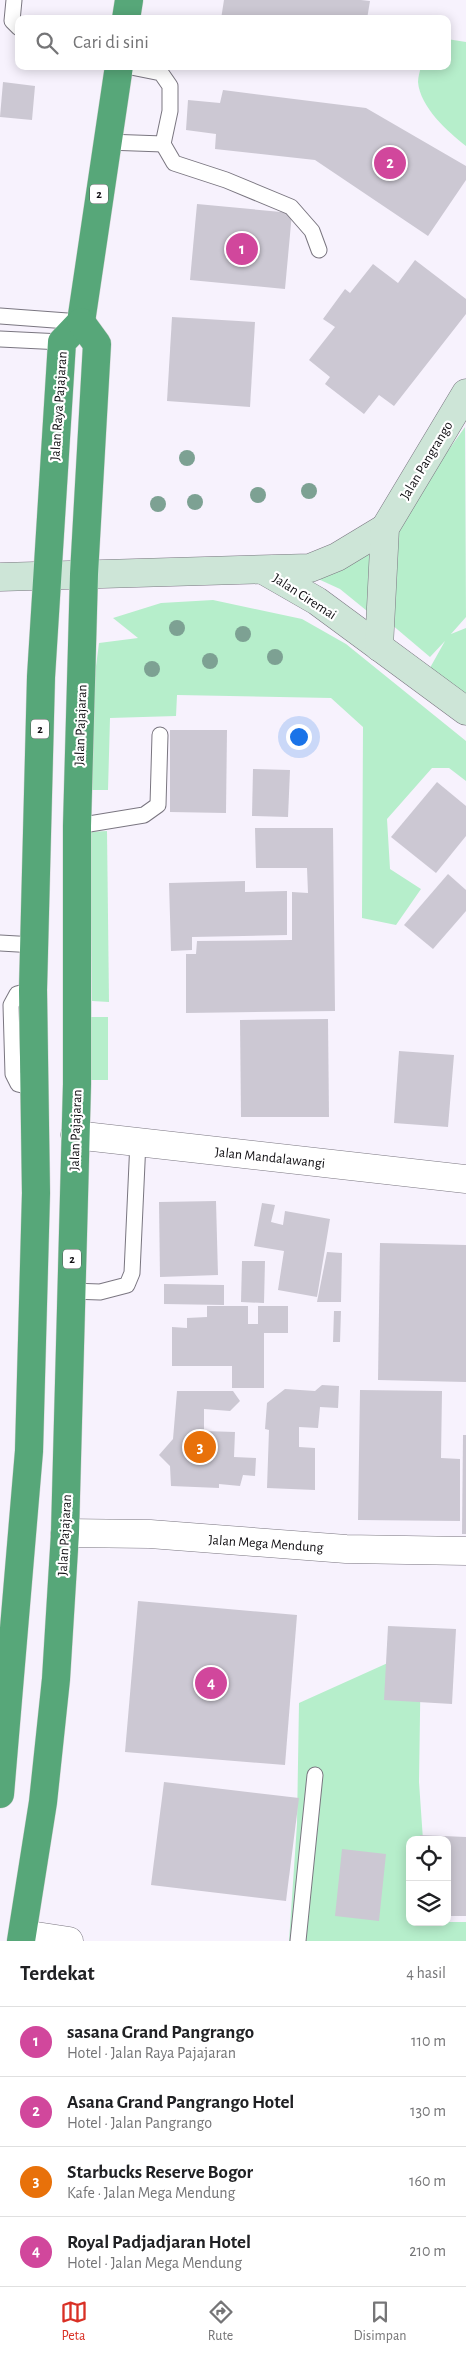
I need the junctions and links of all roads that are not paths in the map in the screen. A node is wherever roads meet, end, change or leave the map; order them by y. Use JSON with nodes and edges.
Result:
{"nodes":[{"id":1,"x":14,"y":0,"type":"edge"},
{"id":2,"x":129,"y":0,"type":"edge"},
{"id":3,"x":127,"y":15,"type":"edge"},
{"id":4,"x":15,"y":24,"type":"edge"},
{"id":5,"x":0,"y":27,"type":"edge"},
{"id":6,"x":15,"y":29,"type":"edge"},
{"id":7,"x":117,"y":70,"type":"edge"},
{"id":8,"x":146,"y":70,"type":"edge"},
{"id":9,"x":107,"y":142,"type":"junction"},
{"id":10,"x":163,"y":144,"type":"junction"},
{"id":11,"x":319,"y":250,"type":"dead end"},
{"id":12,"x":0,"y":316,"type":"edge"},
{"id":13,"x":81,"y":322,"type":"junction"},
{"id":14,"x":0,"y":338,"type":"edge"},
{"id":15,"x":62,"y":342,"type":"junction"},
{"id":16,"x":465,"y":395,"type":"edge"},
{"id":17,"x":385,"y":528,"type":"junction"},
{"id":18,"x":264,"y":570,"type":"junction"},
{"id":19,"x":84,"y":574,"type":"junction"},
{"id":20,"x":46,"y":576,"type":"junction"},
{"id":21,"x":0,"y":577,"type":"edge"},
{"id":22,"x":379,"y":647,"type":"junction"},
{"id":23,"x":466,"y":712,"type":"edge"},
{"id":24,"x":160,"y":735,"type":"dead end"},
{"id":25,"x":77,"y":826,"type":"junction"},
{"id":26,"x":0,"y":943,"type":"edge"},
{"id":27,"x":35,"y":945,"type":"junction"},
{"id":28,"x":75,"y":1135,"type":"junction"},
{"id":29,"x":138,"y":1142,"type":"junction"},
{"id":30,"x":466,"y":1179,"type":"edge"},
{"id":31,"x":71,"y":1291,"type":"junction"},
{"id":32,"x":65,"y":1533,"type":"junction"},
{"id":33,"x":466,"y":1551,"type":"edge"},
{"id":34,"x":4,"y":1710,"type":"edge"},
{"id":35,"x":315,"y":1775,"type":"dead end"},
{"id":36,"x":0,"y":1792,"type":"edge"},
{"id":37,"x":22,"y":1937,"type":"edge"},
{"id":38,"x":69,"y":1941,"type":"edge"},
{"id":39,"x":298,"y":1941,"type":"edge"}],
"edges":[{"from":1,"to":4,"type":"lane"},
{"from":2,"to":3,"type":"highway"},
{"from":5,"to":6,"type":"lane"},
{"from":7,"to":9,"type":"highway","number":"2"},
{"from":8,"to":10,"type":"lane"},
{"from":9,"to":10,"type":"lane"},
{"from":9,"to":13,"type":"highway","number":"2"},
{"from":10,"to":11,"type":"lane"},
{"from":12,"to":13,"type":"lane"},
{"from":13,"to":15,"type":"highway","name":"Jalan Raya Pajajaran"},
{"from":13,"to":19,"type":"highway","name":"Jalan Pajajaran","number":"2"},
{"from":14,"to":15,"type":"lane"},
{"from":15,"to":20,"type":"highway","name":"Jalan Raya Pajajaran","number":"2"},
{"from":16,"to":17,"type":"street","name":"Jalan Pangrango"},
{"from":17,"to":18,"type":"street","name":"Jalan Pangrango"},
{"from":17,"to":22,"type":"street","name":"Jalan Pangrango"},
{"from":18,"to":19,"type":"street","name":"Jalan Ciremai"},
{"from":18,"to":22,"type":"street","name":"Jalan Ciremai"},
{"from":19,"to":20,"type":"street","name":"Jalan Ciremai"},
{"from":19,"to":25,"type":"highway","name":"Jalan Pajajaran","number":"2"},
{"from":20,"to":21,"type":"street","name":"Jalan Ciremai"},
{"from":20,"to":27,"type":"highway","number":"2"},
{"from":22,"to":23,"type":"street","name":"Jalan Ciremai"},
{"from":24,"to":25,"type":"lane"},
{"from":25,"to":28,"type":"highway","name":"Jalan Pajajaran","number":"2"},
{"from":26,"to":27,"type":"lane"},
{"from":27,"to":34,"type":"highway","number":"2"},
{"from":28,"to":29,"type":"street","name":"Jalan Mandalawangi"},
{"from":28,"to":31,"type":"highway","name":"Jalan Pajajaran","number":"2"},
{"from":29,"to":30,"type":"street","name":"Jalan Mandalawangi"},
{"from":29,"to":31,"type":"lane"},
{"from":31,"to":32,"type":"highway","name":"Jalan Pajajaran","number":"2"},
{"from":32,"to":33,"type":"street","name":"Jalan Mega Mendung"},
{"from":32,"to":37,"type":"highway","name":"Jalan Pajajaran","number":"2"},
{"from":34,"to":36,"type":"highway","number":"2"},
{"from":35,"to":39,"type":"lane"},
{"from":37,"to":38,"type":"street"}]}
